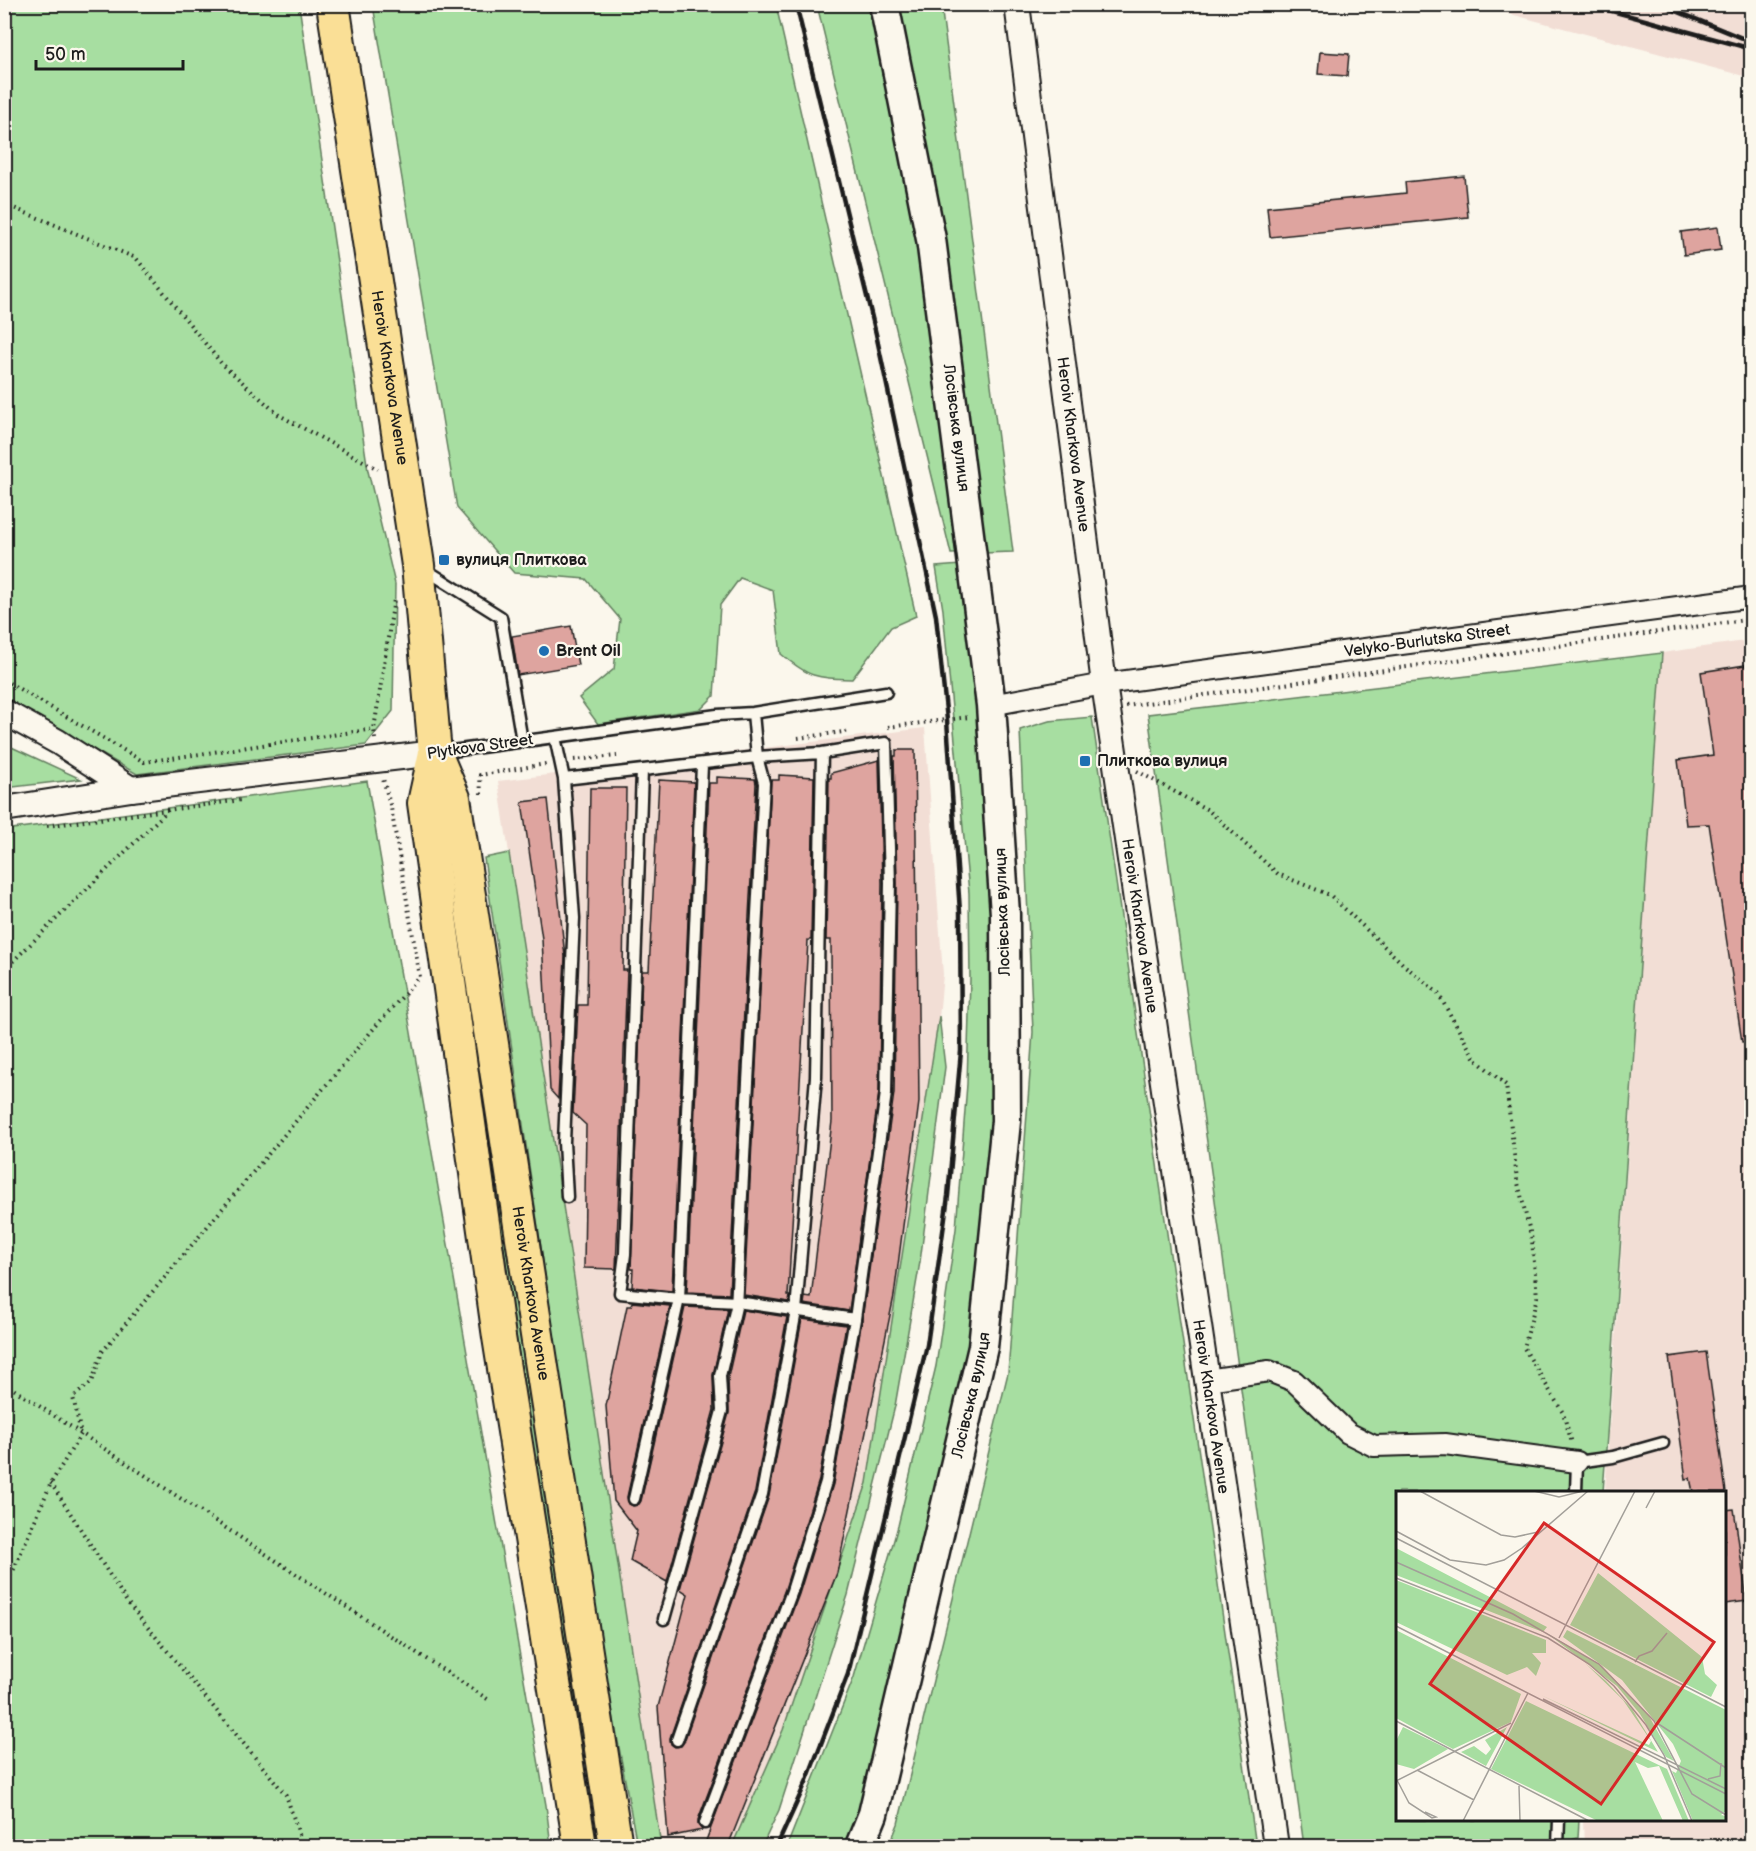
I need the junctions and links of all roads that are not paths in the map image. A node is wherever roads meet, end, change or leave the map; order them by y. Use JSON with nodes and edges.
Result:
{"nodes":[{"id":1,"x":333,"y":4,"type":"edge"},
{"id":2,"x":884,"y":4,"type":"edge"},
{"id":3,"x":1017,"y":4,"type":"edge"},
{"id":4,"x":418,"y":565,"type":"junction"},
{"id":5,"x":1752,"y":597,"type":"edge"},
{"id":6,"x":1104,"y":684,"type":"junction"},
{"id":7,"x":886,"y":692,"type":"dead end"},
{"id":8,"x":991,"y":705,"type":"junction"},
{"id":9,"x":4,"y":712,"type":"edge"},
{"id":10,"x":753,"y":713,"type":"junction"},
{"id":11,"x":555,"y":737,"type":"junction"},
{"id":12,"x":522,"y":741,"type":"junction"},
{"id":13,"x":435,"y":753,"type":"junction"},
{"id":14,"x":822,"y":753,"type":"junction"},
{"id":15,"x":757,"y":758,"type":"junction"},
{"id":16,"x":702,"y":765,"type":"junction"},
{"id":17,"x":642,"y":771,"type":"junction"},
{"id":18,"x":564,"y":780,"type":"junction"},
{"id":19,"x":130,"y":789,"type":"junction"},
{"id":20,"x":4,"y":809,"type":"edge"},
{"id":21,"x":567,"y":1197,"type":"dead end"},
{"id":22,"x":679,"y":1299,"type":"junction"},
{"id":23,"x":737,"y":1302,"type":"junction"},
{"id":24,"x":796,"y":1311,"type":"junction"},
{"id":25,"x":855,"y":1319,"type":"junction"},
{"id":26,"x":1207,"y":1380,"type":"junction"},
{"id":27,"x":1663,"y":1443,"type":"dead end"},
{"id":28,"x":1577,"y":1462,"type":"junction"},
{"id":29,"x":1576,"y":1491,"type":"edge"},
{"id":30,"x":634,"y":1498,"type":"dead end"},
{"id":31,"x":663,"y":1619,"type":"dead end"},
{"id":32,"x":677,"y":1740,"type":"dead end"},
{"id":33,"x":873,"y":1814,"type":"junction"},
{"id":34,"x":1559,"y":1821,"type":"edge"},
{"id":35,"x":705,"y":1823,"type":"dead end"},
{"id":36,"x":615,"y":1842,"type":"edge"},
{"id":37,"x":579,"y":1843,"type":"edge"},
{"id":38,"x":860,"y":1846,"type":"edge"},
{"id":39,"x":872,"y":1846,"type":"edge"},
{"id":40,"x":1276,"y":1846,"type":"edge"},
{"id":41,"x":1558,"y":1846,"type":"edge"}],
"edges":[{"from":1,"to":4,"type":"main road","name":"Heroiv Kharkova Avenue"},
{"from":2,"to":8,"type":"main road","name":"Лосівська вулиця"},
{"from":3,"to":6,"type":"street","name":"Heroiv Kharkova Avenue"},
{"from":4,"to":12,"type":"lane"},
{"from":4,"to":13,"type":"main road","name":"Heroiv Kharkova Avenue"},
{"from":5,"to":6,"type":"street","name":"Velyko-Burlutska Street"},
{"from":6,"to":8,"type":"street"},
{"from":6,"to":26,"type":"street","name":"Heroiv Kharkova Avenue"},
{"from":7,"to":10,"type":"lane","name":"Plytkova Street"},
{"from":8,"to":33,"type":"main road","name":"Лосівська вулиця"},
{"from":9,"to":19,"type":"street"},
{"from":10,"to":11,"type":"lane","name":"Plytkova Street"},
{"from":10,"to":15,"type":"lane"},
{"from":11,"to":12,"type":"lane","name":"Plytkova Street"},
{"from":11,"to":18,"type":"lane"},
{"from":12,"to":13,"type":"lane","name":"Plytkova Street"},
{"from":13,"to":19,"type":"street","name":"Plytkova Street"},
{"from":13,"to":36,"type":"main road","name":"Heroiv Kharkova Avenue"},
{"from":13,"to":37,"type":"main road","name":"Heroiv Kharkova Avenue"},
{"from":14,"to":15,"type":"lane"},
{"from":14,"to":24,"type":"lane"},
{"from":14,"to":25,"type":"lane"},
{"from":15,"to":16,"type":"lane"},
{"from":15,"to":23,"type":"lane"},
{"from":16,"to":17,"type":"lane"},
{"from":16,"to":22,"type":"lane"},
{"from":17,"to":18,"type":"lane"},
{"from":17,"to":22,"type":"lane"},
{"from":18,"to":21,"type":"lane"},
{"from":19,"to":20,"type":"street","name":"Plytkova Street"},
{"from":22,"to":23,"type":"lane"},
{"from":22,"to":30,"type":"lane"},
{"from":23,"to":24,"type":"lane"},
{"from":23,"to":31,"type":"lane"},
{"from":24,"to":25,"type":"lane"},
{"from":24,"to":32,"type":"lane"},
{"from":25,"to":35,"type":"lane"},
{"from":26,"to":28,"type":"street"},
{"from":26,"to":40,"type":"street","name":"Heroiv Kharkova Avenue"},
{"from":27,"to":28,"type":"lane"},
{"from":28,"to":29,"type":"lane"},
{"from":33,"to":38,"type":"main road"},
{"from":33,"to":39,"type":"main road"},
{"from":34,"to":41,"type":"lane"}]}
